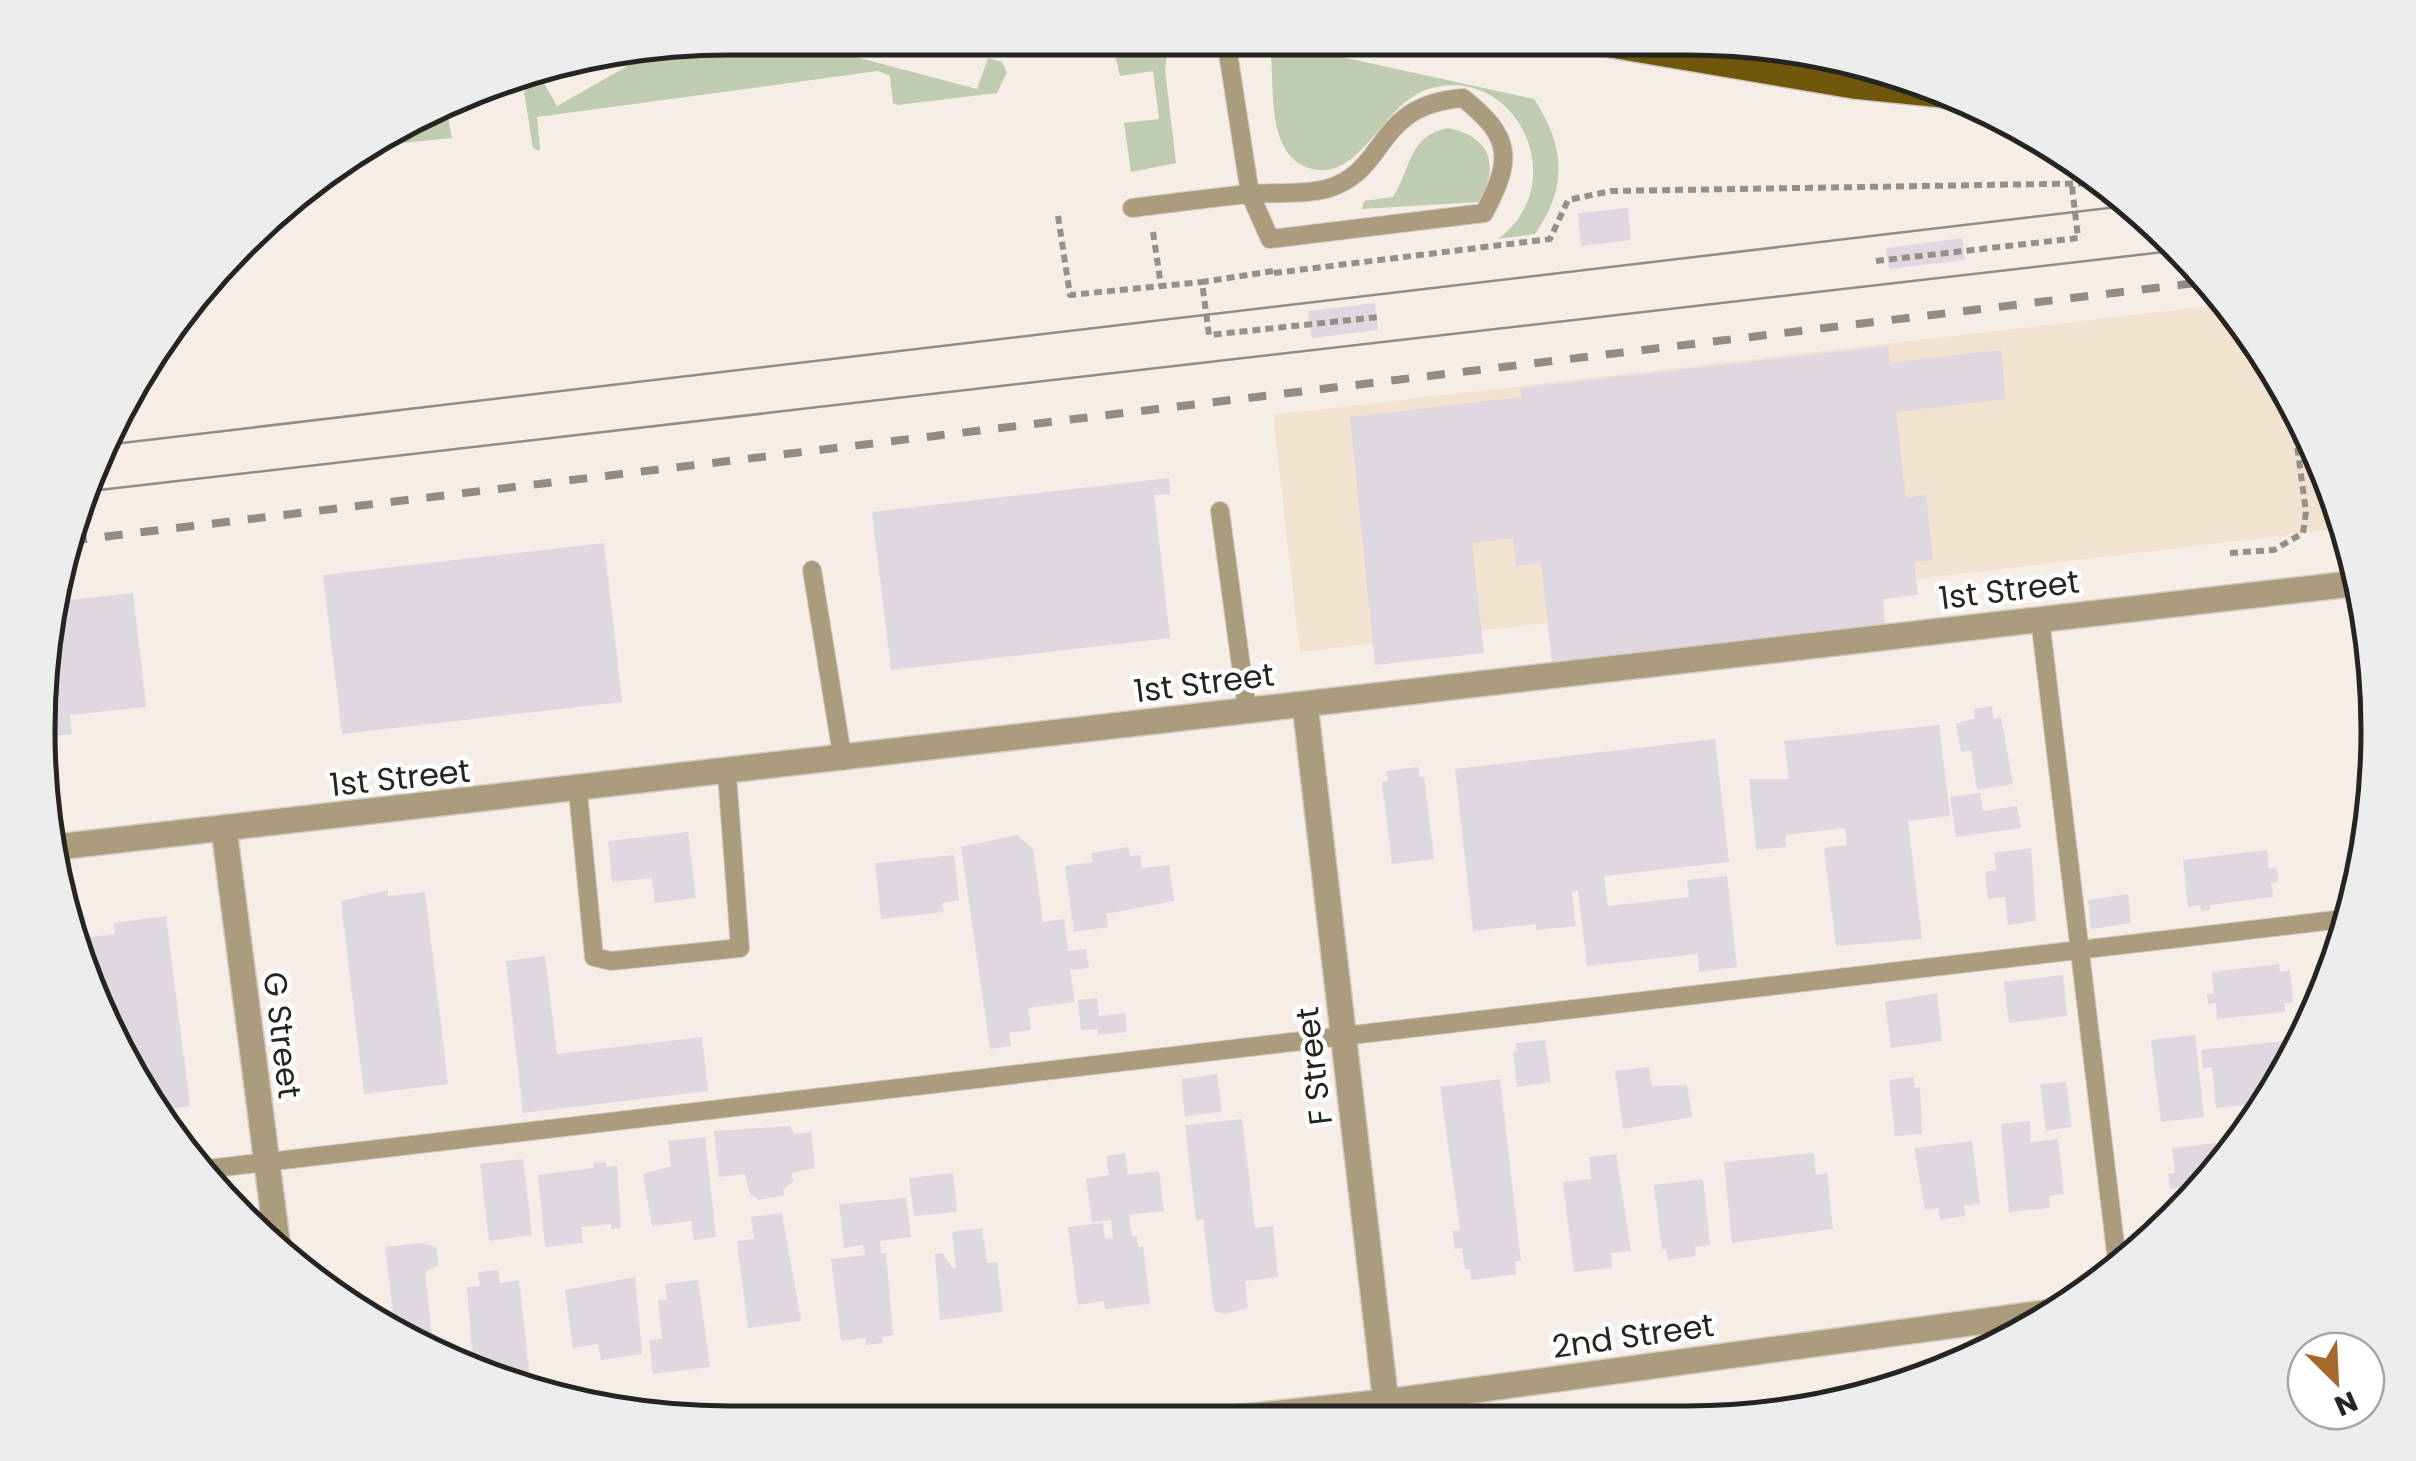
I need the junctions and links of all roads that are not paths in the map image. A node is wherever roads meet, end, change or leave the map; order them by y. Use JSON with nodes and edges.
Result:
{"nodes":[{"id":1,"x":1228,"y":55,"type":"edge"},
{"id":2,"x":1671,"y":55,"type":"edge"},
{"id":3,"x":1903,"y":91,"type":"edge"},
{"id":4,"x":1250,"y":194,"type":"junction"},
{"id":5,"x":1132,"y":208,"type":"dead end"},
{"id":6,"x":1220,"y":511,"type":"dead end"},
{"id":7,"x":812,"y":570,"type":"dead end"},
{"id":8,"x":2345,"y":585,"type":"edge"},
{"id":9,"x":2040,"y":620,"type":"junction"},
{"id":10,"x":1305,"y":704,"type":"junction"},
{"id":11,"x":1248,"y":710,"type":"junction"},
{"id":12,"x":842,"y":761,"type":"junction"},
{"id":13,"x":727,"y":774,"type":"junction"},
{"id":14,"x":578,"y":792,"type":"junction"},
{"id":15,"x":224,"y":829,"type":"junction"},
{"id":16,"x":66,"y":847,"type":"edge"},
{"id":17,"x":2333,"y":920,"type":"edge"},
{"id":18,"x":2079,"y":948,"type":"junction"},
{"id":19,"x":1342,"y":1033,"type":"junction"},
{"id":20,"x":266,"y":1162,"type":"junction"},
{"id":21,"x":216,"y":1168,"type":"edge"},
{"id":22,"x":275,"y":1229,"type":"edge"},
{"id":23,"x":2116,"y":1251,"type":"edge"},
{"id":24,"x":2019,"y":1318,"type":"edge"},
{"id":25,"x":1386,"y":1406,"type":"edge"},
{"id":26,"x":1427,"y":1406,"type":"edge"}],
"edges":[{"from":1,"to":4,"type":"lane"},
{"from":2,"to":3,"type":"main road"},
{"from":4,"to":4,"type":"lane"},
{"from":4,"to":5,"type":"lane"},
{"from":6,"to":11,"type":"lane"},
{"from":7,"to":12,"type":"lane"},
{"from":8,"to":9,"type":"street","name":"1st Street"},
{"from":9,"to":10,"type":"street","name":"1st Street"},
{"from":9,"to":18,"type":"lane"},
{"from":10,"to":11,"type":"street","name":"1st Street"},
{"from":10,"to":19,"type":"street","name":"F Street"},
{"from":11,"to":12,"type":"street","name":"1st Street"},
{"from":12,"to":13,"type":"street","name":"1st Street"},
{"from":13,"to":14,"type":"street","name":"1st Street"},
{"from":13,"to":14,"type":"lane"},
{"from":14,"to":15,"type":"street","name":"1st Street"},
{"from":15,"to":16,"type":"street","name":"1st Street"},
{"from":15,"to":20,"type":"street","name":"G Street"},
{"from":17,"to":18,"type":"lane"},
{"from":18,"to":19,"type":"lane"},
{"from":18,"to":23,"type":"lane"},
{"from":19,"to":20,"type":"lane"},
{"from":19,"to":25,"type":"street","name":"F Street"},
{"from":20,"to":21,"type":"lane"},
{"from":20,"to":22,"type":"street","name":"G Street"},
{"from":24,"to":26,"type":"street","name":"2nd Street"}]}
